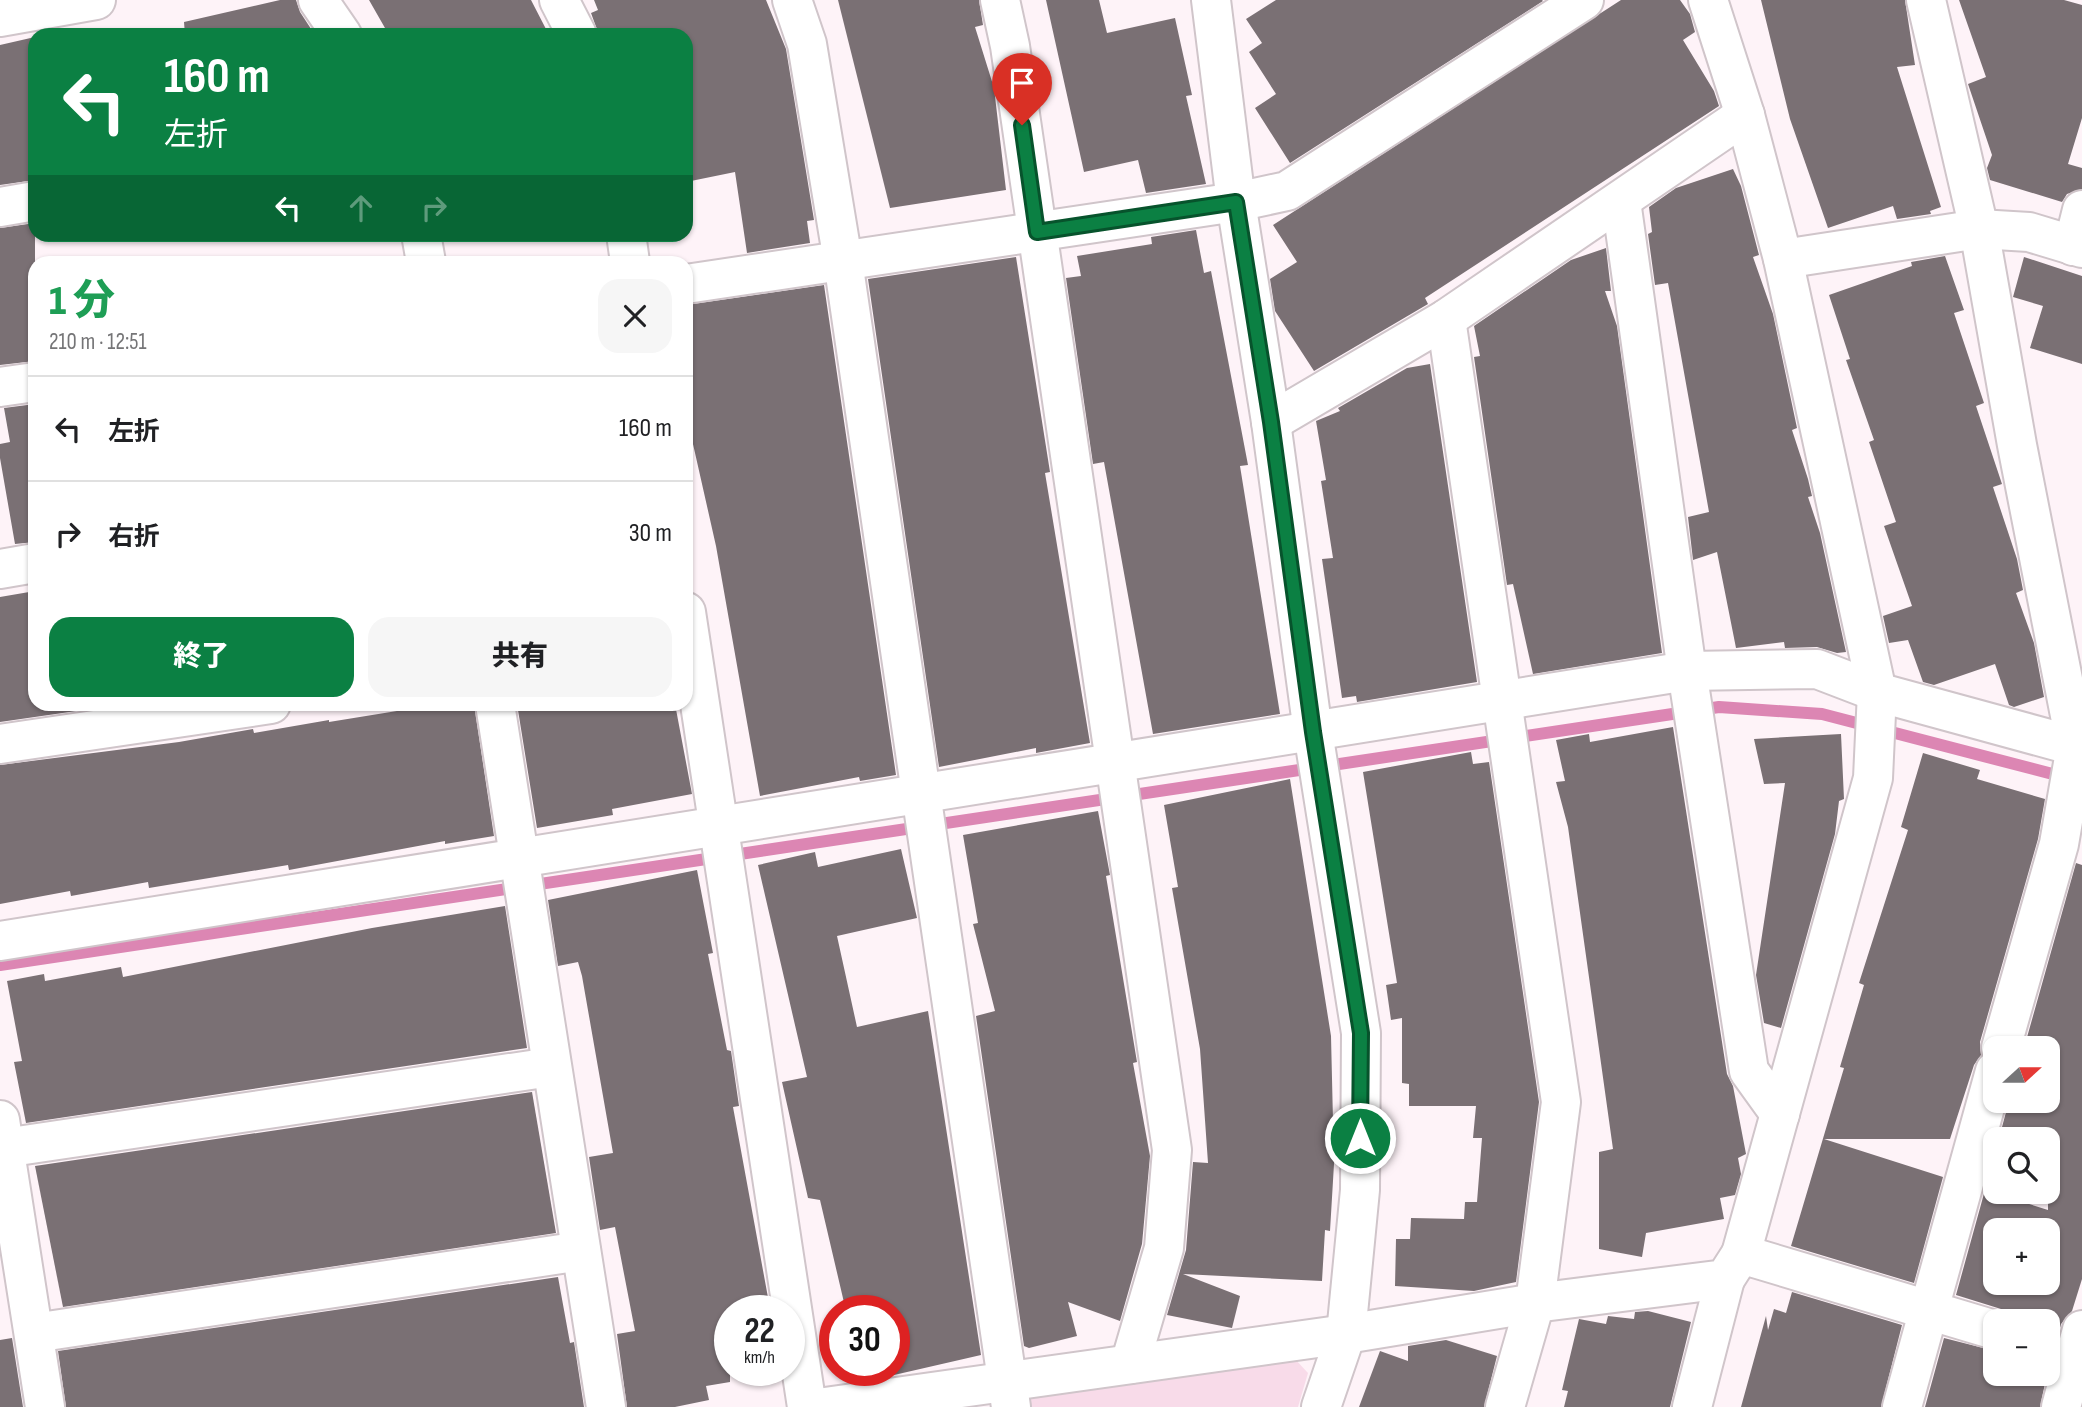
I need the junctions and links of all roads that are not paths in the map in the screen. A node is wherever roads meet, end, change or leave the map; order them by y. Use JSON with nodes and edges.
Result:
{"nodes":[{"id":1,"x":96,"y":0,"type":"edge"},
{"id":2,"x":318,"y":0,"type":"edge"},
{"id":3,"x":559,"y":0,"type":"edge"},
{"id":4,"x":792,"y":0,"type":"edge"},
{"id":5,"x":1000,"y":0,"type":"edge"},
{"id":6,"x":1584,"y":0,"type":"edge"},
{"id":7,"x":1708,"y":0,"type":"edge"},
{"id":8,"x":1926,"y":0,"type":"edge"},
{"id":9,"x":1216,"y":2,"type":"edge"},
{"id":10,"x":0,"y":17,"type":"edge"},
{"id":11,"x":337,"y":28,"type":"edge"},
{"id":12,"x":573,"y":28,"type":"edge"},
{"id":13,"x":1745,"y":115,"type":"junction"},
{"id":14,"x":1621,"y":201,"type":"junction"},
{"id":15,"x":28,"y":202,"type":"edge"},
{"id":16,"x":1236,"y":202,"type":"junction"},
{"id":17,"x":0,"y":206,"type":"edge"},
{"id":18,"x":1979,"y":229,"type":"junction"},
{"id":19,"x":1037,"y":232,"type":"junction"},
{"id":20,"x":2079,"y":235,"type":"edge"},
{"id":21,"x":1783,"y":259,"type":"junction"},
{"id":22,"x":843,"y":261,"type":"junction"},
{"id":23,"x":693,"y":283,"type":"edge"},
{"id":24,"x":1446,"y":319,"type":"junction"},
{"id":25,"x":28,"y":383,"type":"edge"},
{"id":26,"x":0,"y":387,"type":"edge"},
{"id":27,"x":1271,"y":422,"type":"junction"},
{"id":28,"x":28,"y":564,"type":"edge"},
{"id":29,"x":0,"y":569,"type":"edge"},
{"id":30,"x":693,"y":656,"type":"edge"},
{"id":31,"x":1687,"y":671,"type":"junction"},
{"id":32,"x":1877,"y":692,"type":"junction"},
{"id":33,"x":1502,"y":701,"type":"junction"},
{"id":34,"x":224,"y":711,"type":"edge"},
{"id":35,"x":496,"y":711,"type":"edge"},
{"id":36,"x":1313,"y":732,"type":"junction"},
{"id":37,"x":0,"y":744,"type":"edge"},
{"id":38,"x":2079,"y":747,"type":"edge"},
{"id":39,"x":1115,"y":763,"type":"junction"},
{"id":40,"x":923,"y":793,"type":"junction"},
{"id":41,"x":720,"y":825,"type":"junction"},
{"id":42,"x":519,"y":857,"type":"junction"},
{"id":43,"x":0,"y":941,"type":"edge"},
{"id":44,"x":2004,"y":1036,"type":"edge"},
{"id":45,"x":551,"y":1067,"type":"junction"},
{"id":46,"x":1983,"y":1113,"type":"edge"},
{"id":47,"x":1780,"y":1114,"type":"junction"},
{"id":48,"x":2,"y":1134,"type":"edge"},
{"id":49,"x":581,"y":1251,"type":"junction"},
{"id":50,"x":1733,"y":1267,"type":"junction"},
{"id":51,"x":1535,"y":1303,"type":"junction"},
{"id":52,"x":1927,"y":1311,"type":"junction"},
{"id":53,"x":1983,"y":1327,"type":"edge"},
{"id":54,"x":34,"y":1333,"type":"junction"},
{"id":55,"x":1346,"y":1334,"type":"junction"},
{"id":56,"x":2072,"y":1346,"type":"edge"},
{"id":57,"x":1130,"y":1364,"type":"junction"},
{"id":58,"x":1008,"y":1394,"type":"edge"},
{"id":59,"x":45,"y":1407,"type":"edge"},
{"id":60,"x":606,"y":1407,"type":"edge"},
{"id":61,"x":807,"y":1407,"type":"edge"},
{"id":62,"x":825,"y":1407,"type":"edge"},
{"id":63,"x":1321,"y":1407,"type":"edge"},
{"id":64,"x":1505,"y":1407,"type":"edge"},
{"id":65,"x":1692,"y":1407,"type":"edge"},
{"id":66,"x":1902,"y":1407,"type":"edge"},
{"id":67,"x":2061,"y":1407,"type":"edge"}],
"edges":[{"from":1,"to":10,"type":"street"},
{"from":2,"to":11,"type":"street"},
{"from":3,"to":12,"type":"street"},
{"from":4,"to":22,"type":"street"},
{"from":5,"to":19,"type":"street"},
{"from":6,"to":16,"type":"street"},
{"from":7,"to":13,"type":"street"},
{"from":8,"to":18,"type":"street"},
{"from":9,"to":16,"type":"street"},
{"from":13,"to":14,"type":"street"},
{"from":13,"to":21,"type":"street"},
{"from":14,"to":24,"type":"street"},
{"from":14,"to":31,"type":"street"},
{"from":15,"to":17,"type":"street"},
{"from":16,"to":19,"type":"street"},
{"from":16,"to":27,"type":"street"},
{"from":18,"to":20,"type":"street"},
{"from":18,"to":21,"type":"street"},
{"from":18,"to":38,"type":"street"},
{"from":19,"to":22,"type":"street"},
{"from":19,"to":39,"type":"street"},
{"from":21,"to":32,"type":"street"},
{"from":22,"to":23,"type":"street"},
{"from":22,"to":40,"type":"street"},
{"from":24,"to":27,"type":"street"},
{"from":24,"to":33,"type":"street"},
{"from":25,"to":26,"type":"street"},
{"from":27,"to":36,"type":"street"},
{"from":28,"to":29,"type":"street"},
{"from":30,"to":41,"type":"street"},
{"from":31,"to":32,"type":"street"},
{"from":31,"to":33,"type":"street"},
{"from":31,"to":47,"type":"street"},
{"from":32,"to":38,"type":"street"},
{"from":32,"to":47,"type":"street"},
{"from":33,"to":36,"type":"street"},
{"from":33,"to":51,"type":"street"},
{"from":34,"to":37,"type":"street"},
{"from":35,"to":42,"type":"street"},
{"from":36,"to":39,"type":"street"},
{"from":36,"to":55,"type":"street"},
{"from":38,"to":44,"type":"street"},
{"from":39,"to":40,"type":"street"},
{"from":39,"to":57,"type":"street"},
{"from":40,"to":41,"type":"street"},
{"from":40,"to":58,"type":"street"},
{"from":41,"to":42,"type":"street"},
{"from":41,"to":61,"type":"street"},
{"from":42,"to":43,"type":"street"},
{"from":42,"to":45,"type":"street"},
{"from":45,"to":48,"type":"street"},
{"from":45,"to":49,"type":"street"},
{"from":46,"to":52,"type":"street"},
{"from":47,"to":50,"type":"street"},
{"from":48,"to":54,"type":"street"},
{"from":49,"to":54,"type":"street"},
{"from":49,"to":60,"type":"street"},
{"from":50,"to":51,"type":"street"},
{"from":50,"to":52,"type":"street"},
{"from":50,"to":65,"type":"street"},
{"from":51,"to":55,"type":"street"},
{"from":51,"to":64,"type":"street"},
{"from":52,"to":53,"type":"street"},
{"from":52,"to":66,"type":"street"},
{"from":54,"to":59,"type":"street"},
{"from":55,"to":57,"type":"street"},
{"from":55,"to":63,"type":"street"},
{"from":56,"to":67,"type":"street"},
{"from":57,"to":58,"type":"street"},
{"from":58,"to":62,"type":"street"}]}
